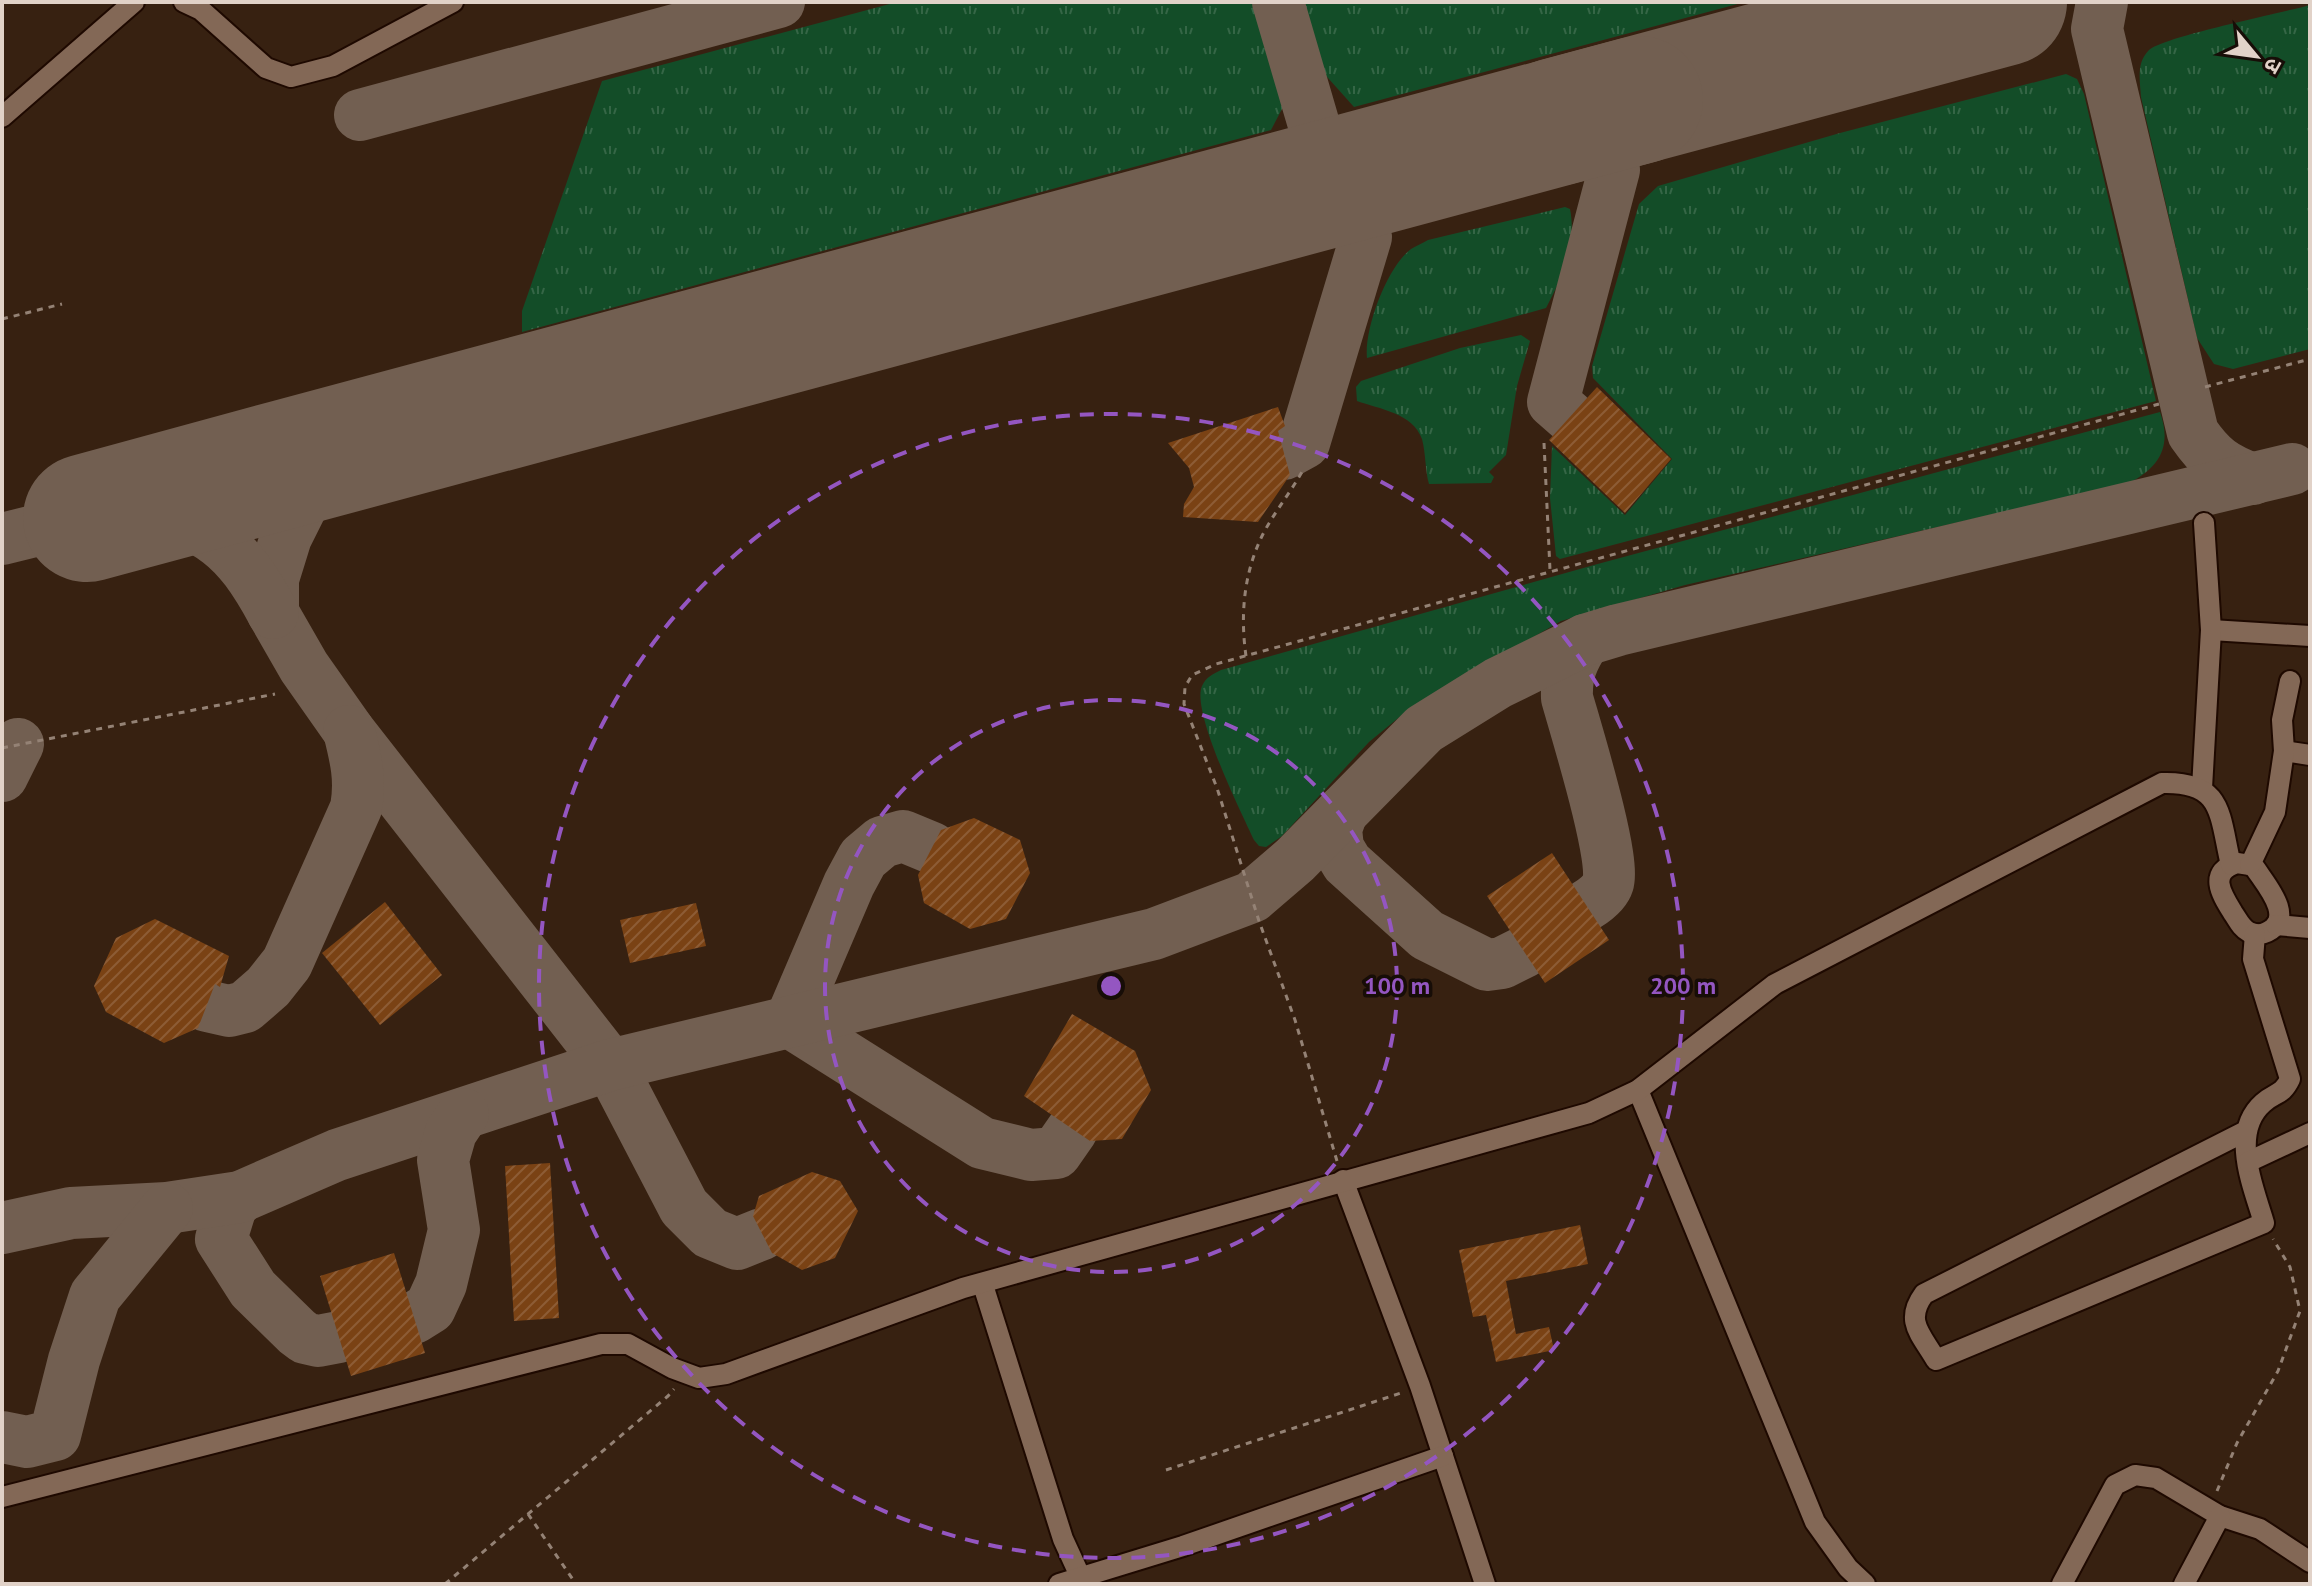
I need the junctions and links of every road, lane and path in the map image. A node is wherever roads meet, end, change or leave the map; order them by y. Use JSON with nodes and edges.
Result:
{"nodes":[{"id":1,"x":134,"y":2,"type":"edge"},
{"id":2,"x":184,"y":2,"type":"edge"},
{"id":3,"x":453,"y":2,"type":"edge"},
{"id":4,"x":2,"y":117,"type":"edge"},
{"id":5,"x":62,"y":304,"type":"dead end"},
{"id":6,"x":2,"y":319,"type":"edge"},
{"id":7,"x":2310,"y":359,"type":"edge"},
{"id":8,"x":2205,"y":387,"type":"dead end"},
{"id":9,"x":2159,"y":404,"type":"dead end"},
{"id":10,"x":1544,"y":443,"type":"dead end"},
{"id":11,"x":1303,"y":470,"type":"dead end"},
{"id":12,"x":2204,"y":523,"type":"dead end"},
{"id":13,"x":1550,"y":570,"type":"junction"},
{"id":14,"x":2211,"y":630,"type":"junction"},
{"id":15,"x":2310,"y":636,"type":"edge"},
{"id":16,"x":1246,"y":656,"type":"junction"},
{"id":17,"x":2290,"y":681,"type":"dead end"},
{"id":18,"x":275,"y":694,"type":"dead end"},
{"id":19,"x":2,"y":748,"type":"edge"},
{"id":20,"x":2284,"y":751,"type":"junction"},
{"id":21,"x":2310,"y":755,"type":"edge"},
{"id":22,"x":2202,"y":788,"type":"junction"},
{"id":23,"x":2240,"y":865,"type":"junction"},
{"id":24,"x":2276,"y":925,"type":"junction"},
{"id":25,"x":2310,"y":928,"type":"edge"},
{"id":26,"x":2255,"y":934,"type":"junction"},
{"id":27,"x":1638,"y":1090,"type":"junction"},
{"id":28,"x":2246,"y":1131,"type":"junction"},
{"id":29,"x":2310,"y":1133,"type":"edge"},
{"id":30,"x":2248,"y":1162,"type":"junction"},
{"id":31,"x":1343,"y":1180,"type":"junction"},
{"id":32,"x":2264,"y":1223,"type":"junction"},
{"id":33,"x":983,"y":1285,"type":"junction"},
{"id":34,"x":686,"y":1373,"type":"junction"},
{"id":35,"x":1420,"y":1386,"type":"junction"},
{"id":36,"x":1443,"y":1456,"type":"junction"},
{"id":37,"x":1166,"y":1470,"type":"dead end"},
{"id":38,"x":2,"y":1497,"type":"edge"},
{"id":39,"x":2214,"y":1513,"type":"junction"},
{"id":40,"x":528,"y":1514,"type":"junction"},
{"id":41,"x":2310,"y":1562,"type":"edge"},
{"id":42,"x":1072,"y":1581,"type":"edge"},
{"id":43,"x":445,"y":1584,"type":"edge"},
{"id":44,"x":576,"y":1584,"type":"edge"},
{"id":45,"x":1485,"y":1584,"type":"edge"},
{"id":46,"x":1865,"y":1584,"type":"edge"},
{"id":47,"x":2062,"y":1584,"type":"edge"},
{"id":48,"x":2184,"y":1584,"type":"edge"}],
"edges":[{"from":1,"to":4,"type":"street"},
{"from":2,"to":3,"type":"street"},
{"from":5,"to":6,"type":"path"},
{"from":7,"to":8,"type":"path"},
{"from":9,"to":13,"type":"path"},
{"from":10,"to":13,"type":"path"},
{"from":11,"to":16,"type":"path"},
{"from":12,"to":14,"type":"street"},
{"from":13,"to":16,"type":"path"},
{"from":14,"to":15,"type":"street"},
{"from":14,"to":22,"type":"street"},
{"from":16,"to":31,"type":"path"},
{"from":17,"to":20,"type":"street"},
{"from":18,"to":19,"type":"path"},
{"from":20,"to":21,"type":"street"},
{"from":20,"to":23,"type":"street"},
{"from":22,"to":23,"type":"street"},
{"from":22,"to":27,"type":"street"},
{"from":23,"to":24,"type":"street"},
{"from":23,"to":26,"type":"street"},
{"from":24,"to":25,"type":"street"},
{"from":24,"to":26,"type":"street"},
{"from":26,"to":28,"type":"street"},
{"from":27,"to":31,"type":"street"},
{"from":27,"to":46,"type":"street"},
{"from":28,"to":30,"type":"street"},
{"from":28,"to":32,"type":"street"},
{"from":29,"to":30,"type":"street"},
{"from":30,"to":32,"type":"street"},
{"from":31,"to":33,"type":"street"},
{"from":31,"to":35,"type":"street"},
{"from":32,"to":39,"type":"path"},
{"from":33,"to":34,"type":"street"},
{"from":33,"to":42,"type":"street"},
{"from":34,"to":38,"type":"street"},
{"from":34,"to":40,"type":"path"},
{"from":35,"to":36,"type":"street"},
{"from":35,"to":37,"type":"path"},
{"from":36,"to":42,"type":"street"},
{"from":36,"to":45,"type":"street"},
{"from":39,"to":41,"type":"street"},
{"from":39,"to":47,"type":"street"},
{"from":39,"to":48,"type":"street"},
{"from":40,"to":43,"type":"path"},
{"from":40,"to":44,"type":"path"}]}
